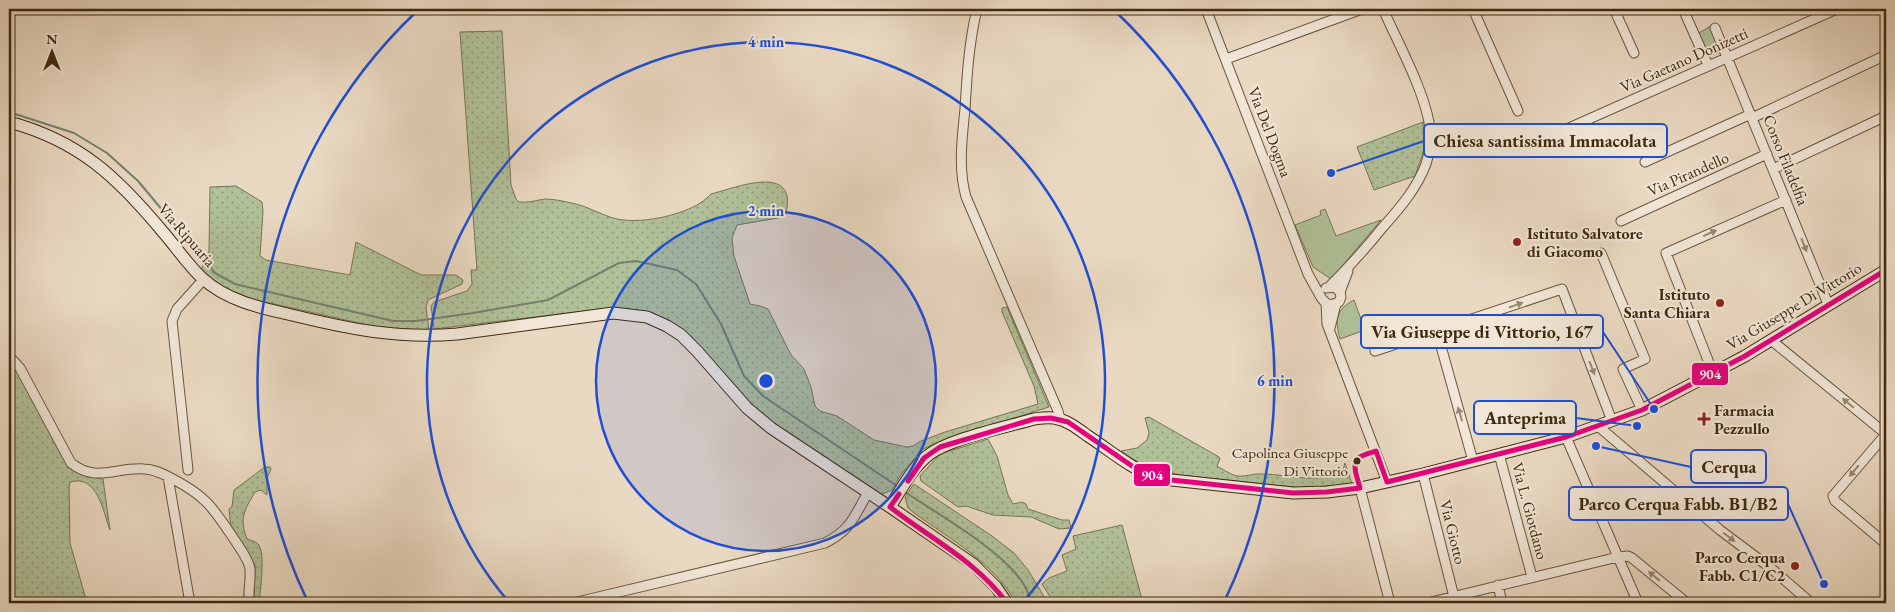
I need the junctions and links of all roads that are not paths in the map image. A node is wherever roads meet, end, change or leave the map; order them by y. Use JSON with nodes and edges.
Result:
{"nodes":[{"id":1,"x":976,"y":9,"type":"edge"},
{"id":2,"x":1206,"y":9,"type":"edge"},
{"id":3,"x":1362,"y":9,"type":"edge"},
{"id":4,"x":1383,"y":9,"type":"edge"},
{"id":5,"x":1473,"y":9,"type":"edge"},
{"id":6,"x":1614,"y":9,"type":"edge"},
{"id":7,"x":1683,"y":9,"type":"edge"},
{"id":8,"x":1836,"y":9,"type":"edge"},
{"id":9,"x":1715,"y":28,"type":"dead end"},
{"id":10,"x":1634,"y":53,"type":"dead end"},
{"id":11,"x":1886,"y":55,"type":"edge"},
{"id":12,"x":1728,"y":57,"type":"junction"},
{"id":13,"x":1226,"y":59,"type":"junction"},
{"id":14,"x":1708,"y":65,"type":"junction"},
{"id":15,"x":1518,"y":111,"type":"dead end"},
{"id":16,"x":1752,"y":116,"type":"junction"},
{"id":17,"x":1886,"y":116,"type":"edge"},
{"id":18,"x":9,"y":122,"type":"edge"},
{"id":19,"x":1544,"y":139,"type":"dead end"},
{"id":20,"x":1767,"y":154,"type":"junction"},
{"id":21,"x":1645,"y":162,"type":"dead end"},
{"id":22,"x":1773,"y":168,"type":"junction"},
{"id":23,"x":1786,"y":200,"type":"junction"},
{"id":24,"x":1621,"y":221,"type":"dead end"},
{"id":25,"x":1601,"y":254,"type":"dead end"},
{"id":26,"x":1307,"y":266,"type":"junction"},
{"id":27,"x":1349,"y":268,"type":"junction"},
{"id":28,"x":1886,"y":270,"type":"edge"},
{"id":29,"x":203,"y":280,"type":"junction"},
{"id":30,"x":1327,"y":287,"type":"junction"},
{"id":31,"x":1340,"y":292,"type":"junction"},
{"id":32,"x":1324,"y":301,"type":"junction"},
{"id":33,"x":1336,"y":304,"type":"junction"},
{"id":34,"x":1828,"y":304,"type":"junction"},
{"id":35,"x":1330,"y":329,"type":"junction"},
{"id":36,"x":1437,"y":332,"type":"junction"},
{"id":37,"x":1771,"y":340,"type":"junction"},
{"id":38,"x":1375,"y":351,"type":"dead end"},
{"id":39,"x":9,"y":356,"type":"edge"},
{"id":40,"x":1713,"y":373,"type":"junction"},
{"id":41,"x":1642,"y":410,"type":"junction"},
{"id":42,"x":1060,"y":419,"type":"junction"},
{"id":43,"x":1612,"y":421,"type":"junction"},
{"id":44,"x":1598,"y":426,"type":"junction"},
{"id":45,"x":1886,"y":434,"type":"edge"},
{"id":46,"x":1566,"y":437,"type":"junction"},
{"id":47,"x":1499,"y":454,"type":"junction"},
{"id":48,"x":1473,"y":461,"type":"junction"},
{"id":49,"x":188,"y":470,"type":"dead end"},
{"id":50,"x":1424,"y":474,"type":"junction"},
{"id":51,"x":168,"y":477,"type":"junction"},
{"id":52,"x":1387,"y":482,"type":"junction"},
{"id":53,"x":1360,"y":488,"type":"junction"},
{"id":54,"x":867,"y":494,"type":"junction"},
{"id":55,"x":890,"y":507,"type":"junction"},
{"id":56,"x":1886,"y":544,"type":"edge"},
{"id":57,"x":1618,"y":557,"type":"junction"},
{"id":58,"x":1532,"y":577,"type":"junction"},
{"id":59,"x":1498,"y":585,"type":"junction"},
{"id":60,"x":1454,"y":597,"type":"junction"},
{"id":61,"x":190,"y":603,"type":"edge"},
{"id":62,"x":248,"y":603,"type":"edge"},
{"id":63,"x":574,"y":603,"type":"edge"},
{"id":64,"x":1007,"y":603,"type":"edge"},
{"id":65,"x":1390,"y":603,"type":"edge"},
{"id":66,"x":1427,"y":603,"type":"edge"},
{"id":67,"x":1502,"y":603,"type":"edge"},
{"id":68,"x":1638,"y":603,"type":"edge"},
{"id":69,"x":1687,"y":603,"type":"edge"},
{"id":70,"x":1811,"y":603,"type":"edge"}],
"edges":[{"from":1,"to":42,"type":"street"},
{"from":2,"to":13,"type":"street","name":"Via Del Dogma"},
{"from":3,"to":13,"type":"street"},
{"from":4,"to":27,"type":"street"},
{"from":5,"to":15,"type":"street"},
{"from":6,"to":10,"type":"street"},
{"from":7,"to":14,"type":"street"},
{"from":8,"to":12,"type":"street","name":"Via Gaetano Donizetti"},
{"from":9,"to":12,"type":"street","name":"Corso Filadelfia"},
{"from":11,"to":16,"type":"street"},
{"from":12,"to":14,"type":"street","name":"Via Gaetano Donizetti"},
{"from":12,"to":16,"type":"street","name":"Corso Filadelfia"},
{"from":13,"to":26,"type":"street","name":"Via Del Dogma"},
{"from":14,"to":19,"type":"street","name":"Via Gaetano Donizetti"},
{"from":16,"to":20,"type":"street","name":"Corso Filadelfia"},
{"from":16,"to":21,"type":"street"},
{"from":17,"to":22,"type":"street"},
{"from":18,"to":29,"type":"street","name":"Via Ripuaria"},
{"from":20,"to":22,"type":"street","name":"Corso Filadelfia"},
{"from":20,"to":24,"type":"street","name":"Via Pirandello"},
{"from":22,"to":23,"type":"street","name":"Corso Filadelfia"},
{"from":23,"to":34,"type":"street","name":"Corso Filadelfia","one_way":true},
{"from":40,"to":23,"type":"street","one_way":true},
{"from":25,"to":41,"type":"street"},
{"from":26,"to":30,"type":"street"},
{"from":26,"to":32,"type":"street","name":"Via Del Dogma"},
{"from":27,"to":30,"type":"street"},
{"from":27,"to":31,"type":"street"},
{"from":28,"to":34,"type":"street","name":"Via Giuseppe Di Vittorio"},
{"from":29,"to":49,"type":"street"},
{"from":29,"to":54,"type":"street","name":"Via Ripuaria"},
{"from":30,"to":31,"type":"street"},
{"from":30,"to":32,"type":"street"},
{"from":31,"to":33,"type":"street"},
{"from":32,"to":33,"type":"street"},
{"from":32,"to":35,"type":"street"},
{"from":33,"to":35,"type":"street"},
{"from":34,"to":37,"type":"street","name":"Via Giuseppe Di Vittorio"},
{"from":35,"to":52,"type":"street"},
{"from":36,"to":38,"type":"street"},
{"from":36,"to":43,"type":"street","one_way":true},
{"from":48,"to":36,"type":"street","one_way":true},
{"from":37,"to":40,"type":"street","name":"Via Giuseppe Di Vittorio"},
{"from":45,"to":37,"type":"street","one_way":true},
{"from":39,"to":51,"type":"street"},
{"from":40,"to":41,"type":"street","name":"Via Giuseppe Di Vittorio"},
{"from":41,"to":43,"type":"street","name":"Via Giuseppe Di Vittorio"},
{"from":42,"to":53,"type":"street","name":"Via Giuseppe Di Vittorio"},
{"from":42,"to":55,"type":"street","name":"Via Giuseppe Di Vittorio"},
{"from":43,"to":44,"type":"street","name":"Via Giuseppe Di Vittorio"},
{"from":44,"to":46,"type":"street","name":"Via Giuseppe Di Vittorio"},
{"from":44,"to":70,"type":"street","one_way":true},
{"from":45,"to":56,"type":"street","one_way":true},
{"from":46,"to":47,"type":"street","name":"Via Giuseppe Di Vittorio"},
{"from":46,"to":57,"type":"street"},
{"from":47,"to":48,"type":"street","name":"Via Giuseppe Di Vittorio"},
{"from":47,"to":58,"type":"street","name":"Via L. Giotdano"},
{"from":48,"to":50,"type":"street","name":"Via Giuseppe Di Vittorio"},
{"from":50,"to":52,"type":"street","name":"Via Giuseppe Di Vittorio"},
{"from":50,"to":60,"type":"street","name":"Via Giotto"},
{"from":51,"to":61,"type":"street"},
{"from":51,"to":62,"type":"street"},
{"from":52,"to":53,"type":"street","name":"Via Giuseppe Di Vittorio"},
{"from":53,"to":65,"type":"street"},
{"from":54,"to":55,"type":"street","name":"Via Ripuaria"},
{"from":54,"to":63,"type":"street"},
{"from":55,"to":64,"type":"street","name":"Via Ripuaria"},
{"from":57,"to":58,"type":"street"},
{"from":57,"to":68,"type":"street"},
{"from":69,"to":57,"type":"street","one_way":true},
{"from":58,"to":59,"type":"street"},
{"from":59,"to":60,"type":"street"},
{"from":59,"to":67,"type":"street"},
{"from":60,"to":66,"type":"street"}]}
